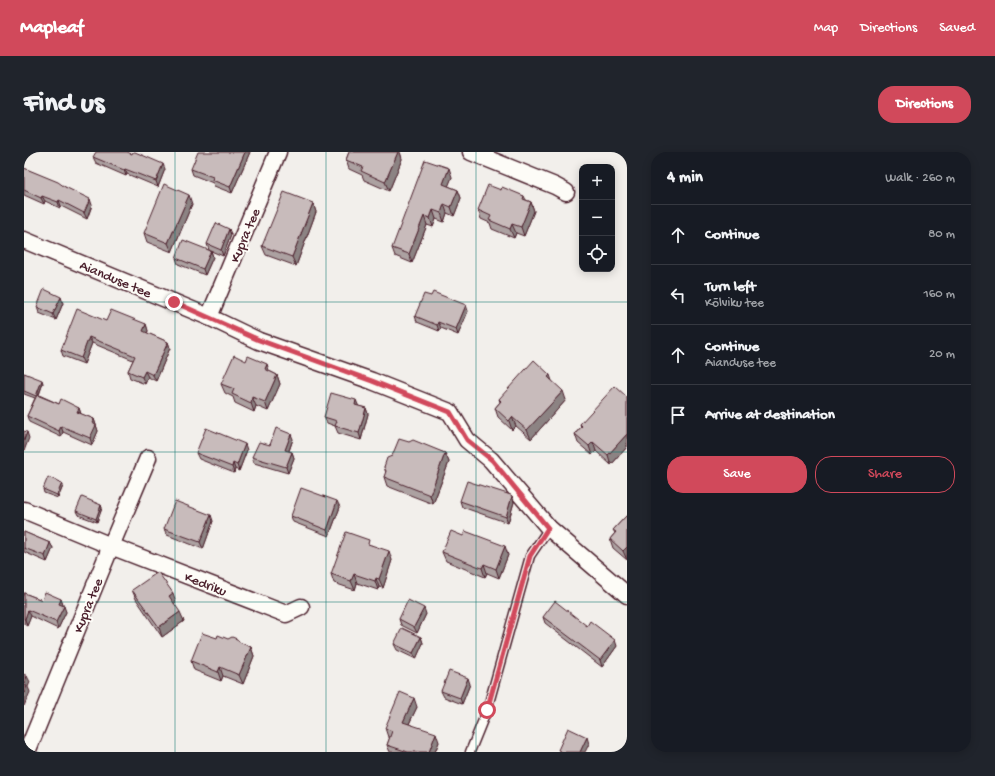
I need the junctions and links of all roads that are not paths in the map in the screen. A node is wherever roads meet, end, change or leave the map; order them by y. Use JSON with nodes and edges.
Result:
{"nodes":[{"id":1,"x":278,"y":152,"type":"edge"},
{"id":2,"x":471,"y":152,"type":"edge"},
{"id":3,"x":566,"y":192,"type":"dead end"},
{"id":4,"x":24,"y":240,"type":"edge"},
{"id":5,"x":209,"y":317,"type":"junction"},
{"id":6,"x":148,"y":458,"type":"dead end"},
{"id":7,"x":24,"y":510,"type":"edge"},
{"id":8,"x":548,"y":528,"type":"junction"},
{"id":9,"x":111,"y":546,"type":"junction"},
{"id":10,"x":627,"y":595,"type":"edge"},
{"id":11,"x":301,"y":607,"type":"dead end"},
{"id":12,"x":27,"y":752,"type":"edge"},
{"id":13,"x":470,"y":752,"type":"edge"}],
"edges":[{"from":1,"to":5,"type":"street","name":"Kupra tee"},
{"from":2,"to":3,"type":"street"},
{"from":4,"to":5,"type":"street","name":"Aianduse tee"},
{"from":5,"to":8,"type":"street","name":"Aianduse tee"},
{"from":6,"to":9,"type":"street","name":"Kupra tee"},
{"from":7,"to":9,"type":"street","name":"Kedriku"},
{"from":8,"to":10,"type":"street","name":"Aianduse tee"},
{"from":8,"to":13,"type":"lane"},
{"from":9,"to":11,"type":"street","name":"Kedriku"},
{"from":9,"to":12,"type":"street","name":"Kupra tee"}]}
